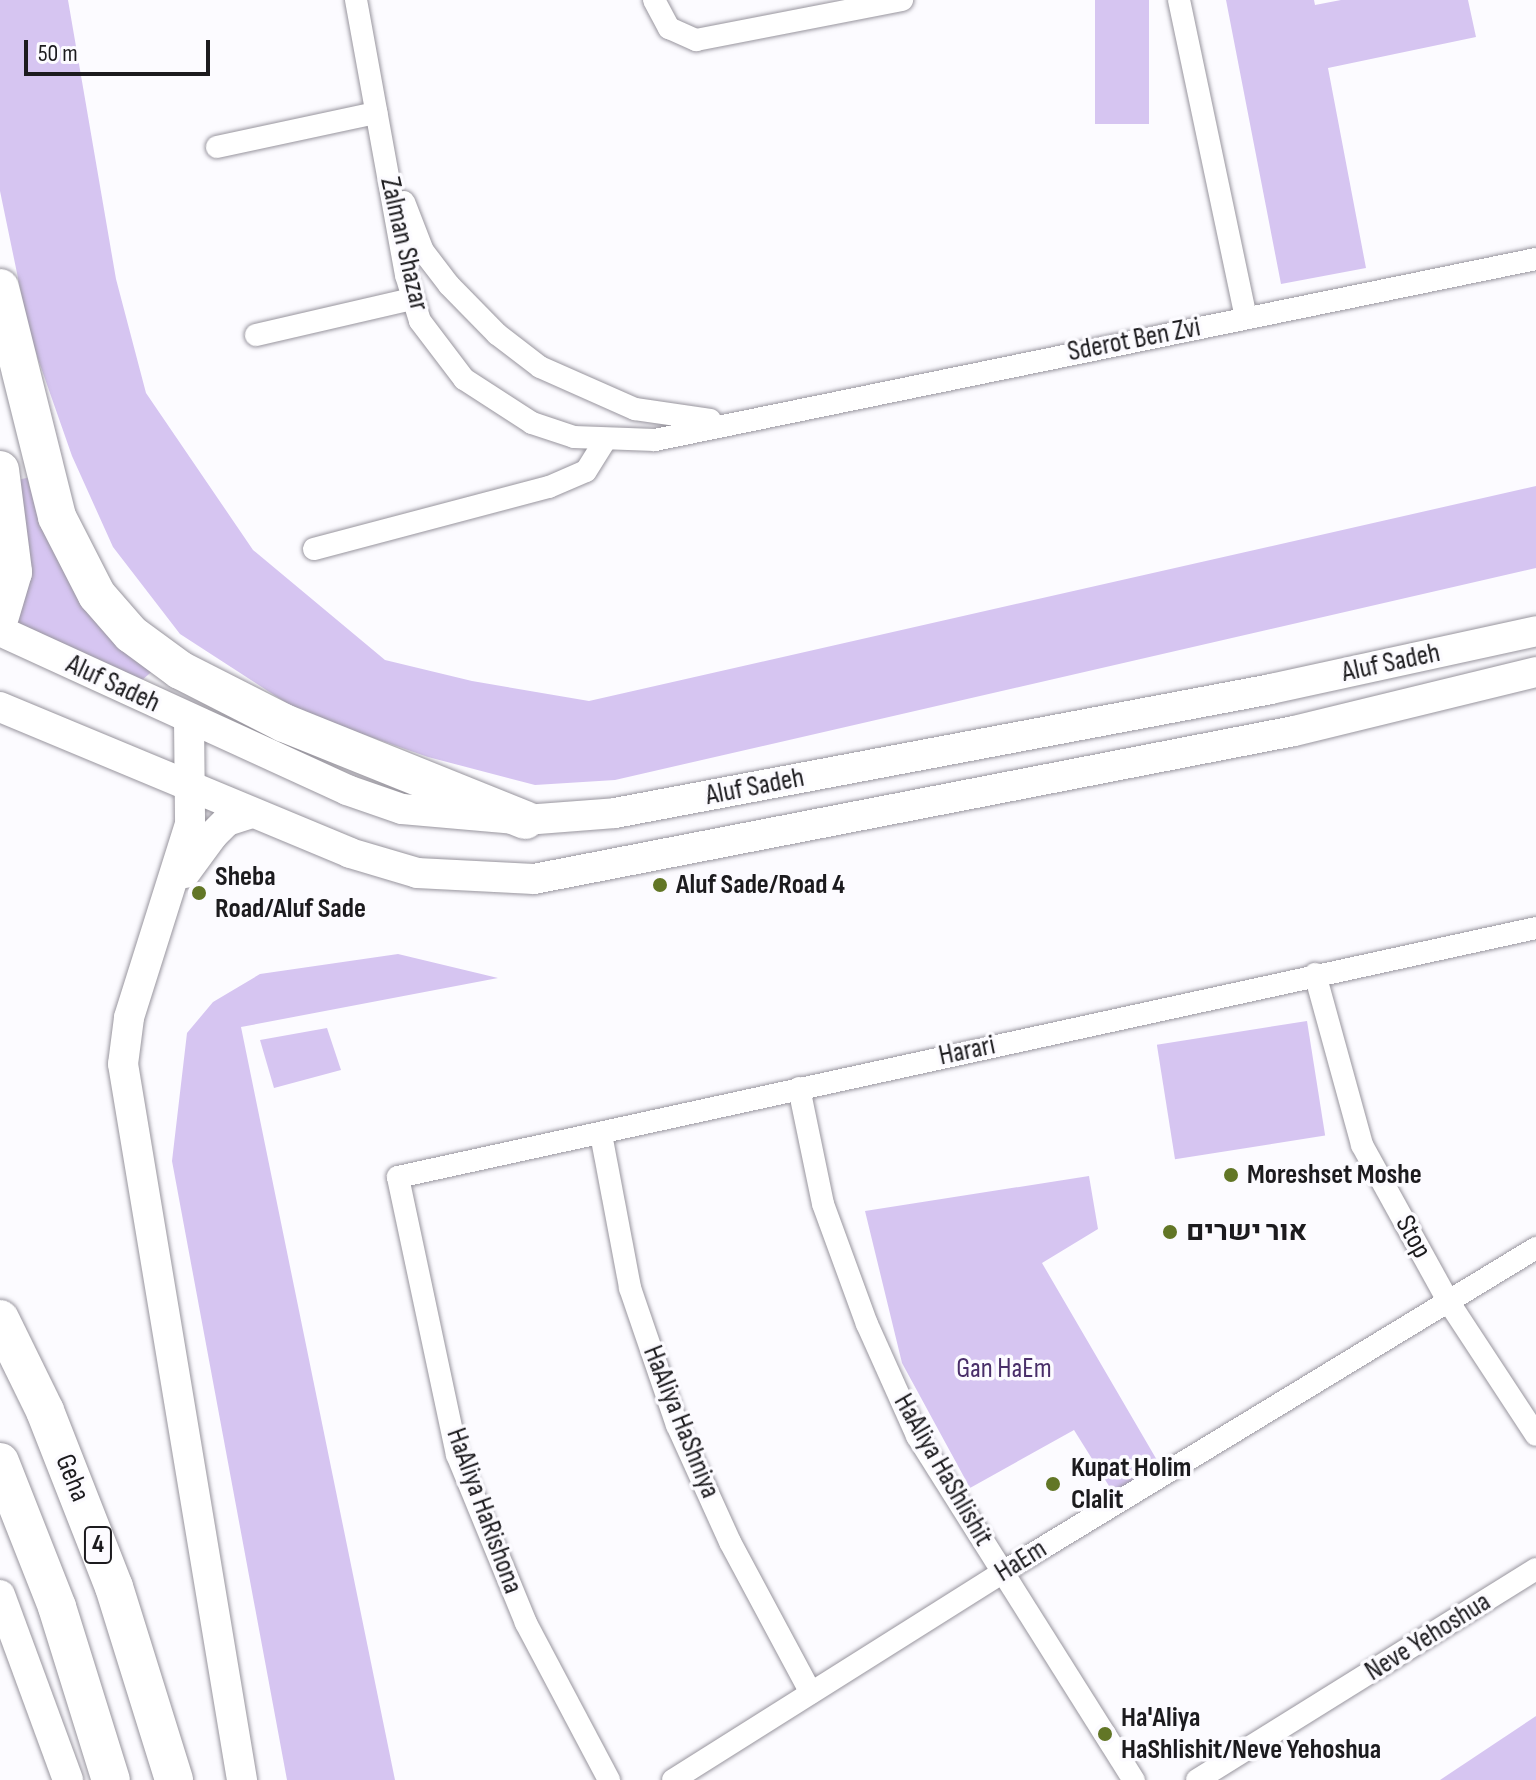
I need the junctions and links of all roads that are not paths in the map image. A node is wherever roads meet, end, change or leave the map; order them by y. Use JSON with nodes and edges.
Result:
{"nodes":[{"id":1,"x":356,"y":0,"type":"edge"},
{"id":2,"x":654,"y":0,"type":"edge"},
{"id":3,"x":902,"y":0,"type":"edge"},
{"id":4,"x":1179,"y":0,"type":"edge"},
{"id":5,"x":376,"y":113,"type":"junction"},
{"id":6,"x":217,"y":147,"type":"dead end"},
{"id":7,"x":1536,"y":259,"type":"edge"},
{"id":8,"x":0,"y":288,"type":"edge"},
{"id":9,"x":412,"y":299,"type":"junction"},
{"id":10,"x":1246,"y":318,"type":"junction"},
{"id":11,"x":256,"y":335,"type":"dead end"},
{"id":12,"x":732,"y":422,"type":"junction"},
{"id":13,"x":605,"y":441,"type":"junction"},
{"id":14,"x":0,"y":470,"type":"edge"},
{"id":15,"x":314,"y":549,"type":"dead end"},
{"id":16,"x":0,"y":616,"type":"edge"},
{"id":17,"x":1536,"y":622,"type":"edge"},
{"id":18,"x":0,"y":631,"type":"edge"},
{"id":19,"x":1536,"y":631,"type":"edge"},
{"id":20,"x":1536,"y":672,"type":"edge"},
{"id":21,"x":1271,"y":689,"type":"junction"},
{"id":22,"x":1536,"y":693,"type":"edge"},
{"id":23,"x":0,"y":707,"type":"edge"},
{"id":24,"x":189,"y":720,"type":"junction"},
{"id":25,"x":1186,"y":752,"type":"junction"},
{"id":26,"x":193,"y":791,"type":"junction"},
{"id":27,"x":248,"y":814,"type":"junction"},
{"id":28,"x":525,"y":820,"type":"junction"},
{"id":29,"x":172,"y":895,"type":"junction"},
{"id":30,"x":1536,"y":928,"type":"edge"},
{"id":31,"x":1315,"y":974,"type":"junction"},
{"id":32,"x":799,"y":1088,"type":"junction"},
{"id":33,"x":601,"y":1134,"type":"junction"},
{"id":34,"x":398,"y":1177,"type":"joint"},
{"id":35,"x":1536,"y":1248,"type":"edge"},
{"id":36,"x":1448,"y":1301,"type":"junction"},
{"id":37,"x":0,"y":1319,"type":"edge"},
{"id":38,"x":1536,"y":1435,"type":"edge"},
{"id":39,"x":0,"y":1462,"type":"edge"},
{"id":40,"x":1536,"y":1569,"type":"edge"},
{"id":41,"x":1003,"y":1572,"type":"junction"},
{"id":42,"x":0,"y":1595,"type":"edge"},
{"id":43,"x":811,"y":1693,"type":"junction"},
{"id":44,"x":68,"y":1780,"type":"edge"},
{"id":45,"x":111,"y":1780,"type":"edge"},
{"id":46,"x":174,"y":1780,"type":"edge"},
{"id":47,"x":242,"y":1780,"type":"edge"},
{"id":48,"x":609,"y":1780,"type":"edge"},
{"id":49,"x":673,"y":1780,"type":"edge"},
{"id":50,"x":1134,"y":1780,"type":"edge"},
{"id":51,"x":1197,"y":1780,"type":"edge"}],
"edges":[{"from":1,"to":5,"type":"street","name":"Zalman Shazar"},
{"from":2,"to":3,"type":"street"},
{"from":4,"to":10,"type":"street"},
{"from":5,"to":6,"type":"street"},
{"from":5,"to":9,"type":"street","name":"Zalman Shazar"},
{"from":5,"to":12,"type":"street","name":"Zalman Shazar"},
{"from":7,"to":10,"type":"street","name":"Sderot Ben Zvi"},
{"from":8,"to":28,"type":"highway"},
{"from":9,"to":11,"type":"street"},
{"from":9,"to":13,"type":"street","name":"Zalman Shazar"},
{"from":10,"to":12,"type":"street","name":"Sderot Ben Zvi"},
{"from":12,"to":13,"type":"street","name":"Zalman Shazar"},
{"from":13,"to":15,"type":"street"},
{"from":14,"to":16,"type":"highway"},
{"from":17,"to":21,"type":"main road"},
{"from":18,"to":24,"type":"main road","name":"Aluf Sadeh"},
{"from":19,"to":21,"type":"main road","name":"Aluf Sadeh"},
{"from":20,"to":25,"type":"main road","name":"Aluf Sadeh"},
{"from":21,"to":28,"type":"main road","name":"Aluf Sadeh"},
{"from":22,"to":25,"type":"main road"},
{"from":23,"to":26,"type":"main road","name":"Aluf Sadeh"},
{"from":24,"to":26,"type":"main road"},
{"from":24,"to":28,"type":"main road","name":"Aluf Sadeh"},
{"from":25,"to":27,"type":"main road","name":"Aluf Sadeh"},
{"from":26,"to":27,"type":"main road","name":"Aluf Sadeh"},
{"from":26,"to":29,"type":"main road"},
{"from":27,"to":29,"type":"main road"},
{"from":29,"to":47,"type":"main road"},
{"from":30,"to":31,"type":"street","name":"Harari"},
{"from":31,"to":32,"type":"street","name":"Harari"},
{"from":31,"to":36,"type":"street","name":"Stop"},
{"from":32,"to":33,"type":"street","name":"Harari"},
{"from":32,"to":41,"type":"street","name":"HaAliya HaShlishit"},
{"from":33,"to":34,"type":"street","name":"Harari"},
{"from":33,"to":43,"type":"street","name":"HaAliya HaShniya"},
{"from":34,"to":48,"type":"street","name":"HaAliya HaRishona"},
{"from":35,"to":36,"type":"street","name":"HaEm"},
{"from":36,"to":38,"type":"street","name":"Stop"},
{"from":36,"to":41,"type":"street","name":"HaEm"},
{"from":37,"to":46,"type":"highway","name":"Geha","number":"4"},
{"from":39,"to":45,"type":"highway","number":"4"},
{"from":40,"to":51,"type":"street","name":"Neve Yehoshua"},
{"from":41,"to":43,"type":"street","name":"HaEm"},
{"from":41,"to":50,"type":"street","name":"HaAliya HaShlishit"},
{"from":42,"to":44,"type":"main road"},
{"from":43,"to":49,"type":"street","name":"HaEm"}]}
